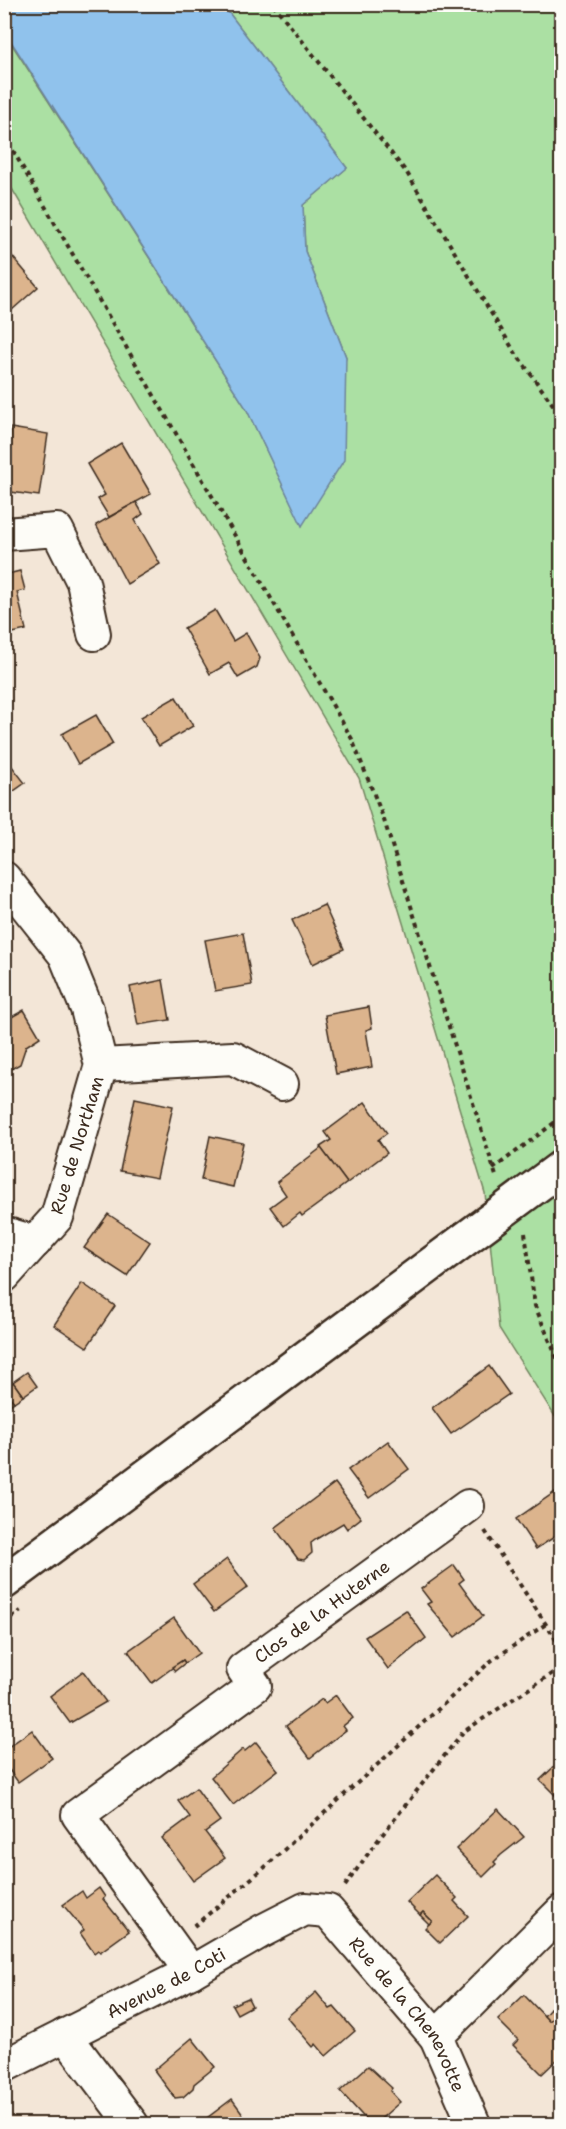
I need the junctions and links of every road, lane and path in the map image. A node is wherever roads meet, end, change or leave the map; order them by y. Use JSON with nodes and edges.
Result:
{"nodes":[{"id":1,"x":273,"y":4,"type":"edge"},
{"id":2,"x":4,"y":135,"type":"edge"},
{"id":3,"x":561,"y":417,"type":"edge"},
{"id":4,"x":4,"y":534,"type":"edge"},
{"id":5,"x":94,"y":634,"type":"dead end"},
{"id":6,"x":4,"y":878,"type":"edge"},
{"id":7,"x":101,"y":1065,"type":"junction"},
{"id":8,"x":282,"y":1084,"type":"dead end"},
{"id":9,"x":561,"y":1117,"type":"edge"},
{"id":10,"x":561,"y":1167,"type":"edge"},
{"id":11,"x":493,"y":1169,"type":"junction"},
{"id":12,"x":511,"y":1204,"type":"junction"},
{"id":13,"x":4,"y":1233,"type":"edge"},
{"id":14,"x":35,"y":1242,"type":"junction"},
{"id":15,"x":4,"y":1276,"type":"edge"},
{"id":16,"x":561,"y":1370,"type":"edge"},
{"id":17,"x":468,"y":1506,"type":"joint"},
{"id":18,"x":4,"y":1582,"type":"edge"},
{"id":19,"x":546,"y":1624,"type":"junction"},
{"id":20,"x":561,"y":1649,"type":"edge"},
{"id":21,"x":561,"y":1667,"type":"edge"},
{"id":22,"x":328,"y":1911,"type":"junction"},
{"id":23,"x":561,"y":1911,"type":"edge"},
{"id":24,"x":172,"y":1945,"type":"junction"},
{"id":25,"x":191,"y":1972,"type":"junction"},
{"id":26,"x":65,"y":2035,"type":"junction"},
{"id":27,"x":436,"y":2037,"type":"junction"},
{"id":28,"x":4,"y":2066,"type":"edge"},
{"id":29,"x":132,"y":2124,"type":"edge"},
{"id":30,"x":474,"y":2124,"type":"edge"}],
"edges":[{"from":1,"to":3,"type":"path"},
{"from":2,"to":11,"type":"path"},
{"from":4,"to":5,"type":"street"},
{"from":6,"to":7,"type":"street","name":"Rue de Northam"},
{"from":7,"to":8,"type":"street"},
{"from":7,"to":14,"type":"street","name":"Rue de Northam"},
{"from":9,"to":11,"type":"path"},
{"from":10,"to":12,"type":"street"},
{"from":11,"to":12,"type":"path"},
{"from":12,"to":16,"type":"path"},
{"from":12,"to":18,"type":"street"},
{"from":13,"to":14,"type":"street"},
{"from":14,"to":15,"type":"street","name":"Rue de Northam"},
{"from":17,"to":19,"type":"path"},
{"from":17,"to":24,"type":"street","name":"Clos de la Huterne"},
{"from":19,"to":20,"type":"path"},
{"from":19,"to":24,"type":"path"},
{"from":21,"to":22,"type":"path"},
{"from":22,"to":25,"type":"street","name":"Avenue de Coti"},
{"from":22,"to":27,"type":"street","name":"Rue de la Chenevotte"},
{"from":23,"to":27,"type":"street"},
{"from":24,"to":25,"type":"street","name":"Clos de la Huterne"},
{"from":25,"to":26,"type":"street","name":"Avenue de Coti"},
{"from":26,"to":28,"type":"street","name":"Avenue de Coti"},
{"from":26,"to":29,"type":"street"},
{"from":27,"to":30,"type":"street","name":"Rue de la Chenevotte"}]}
